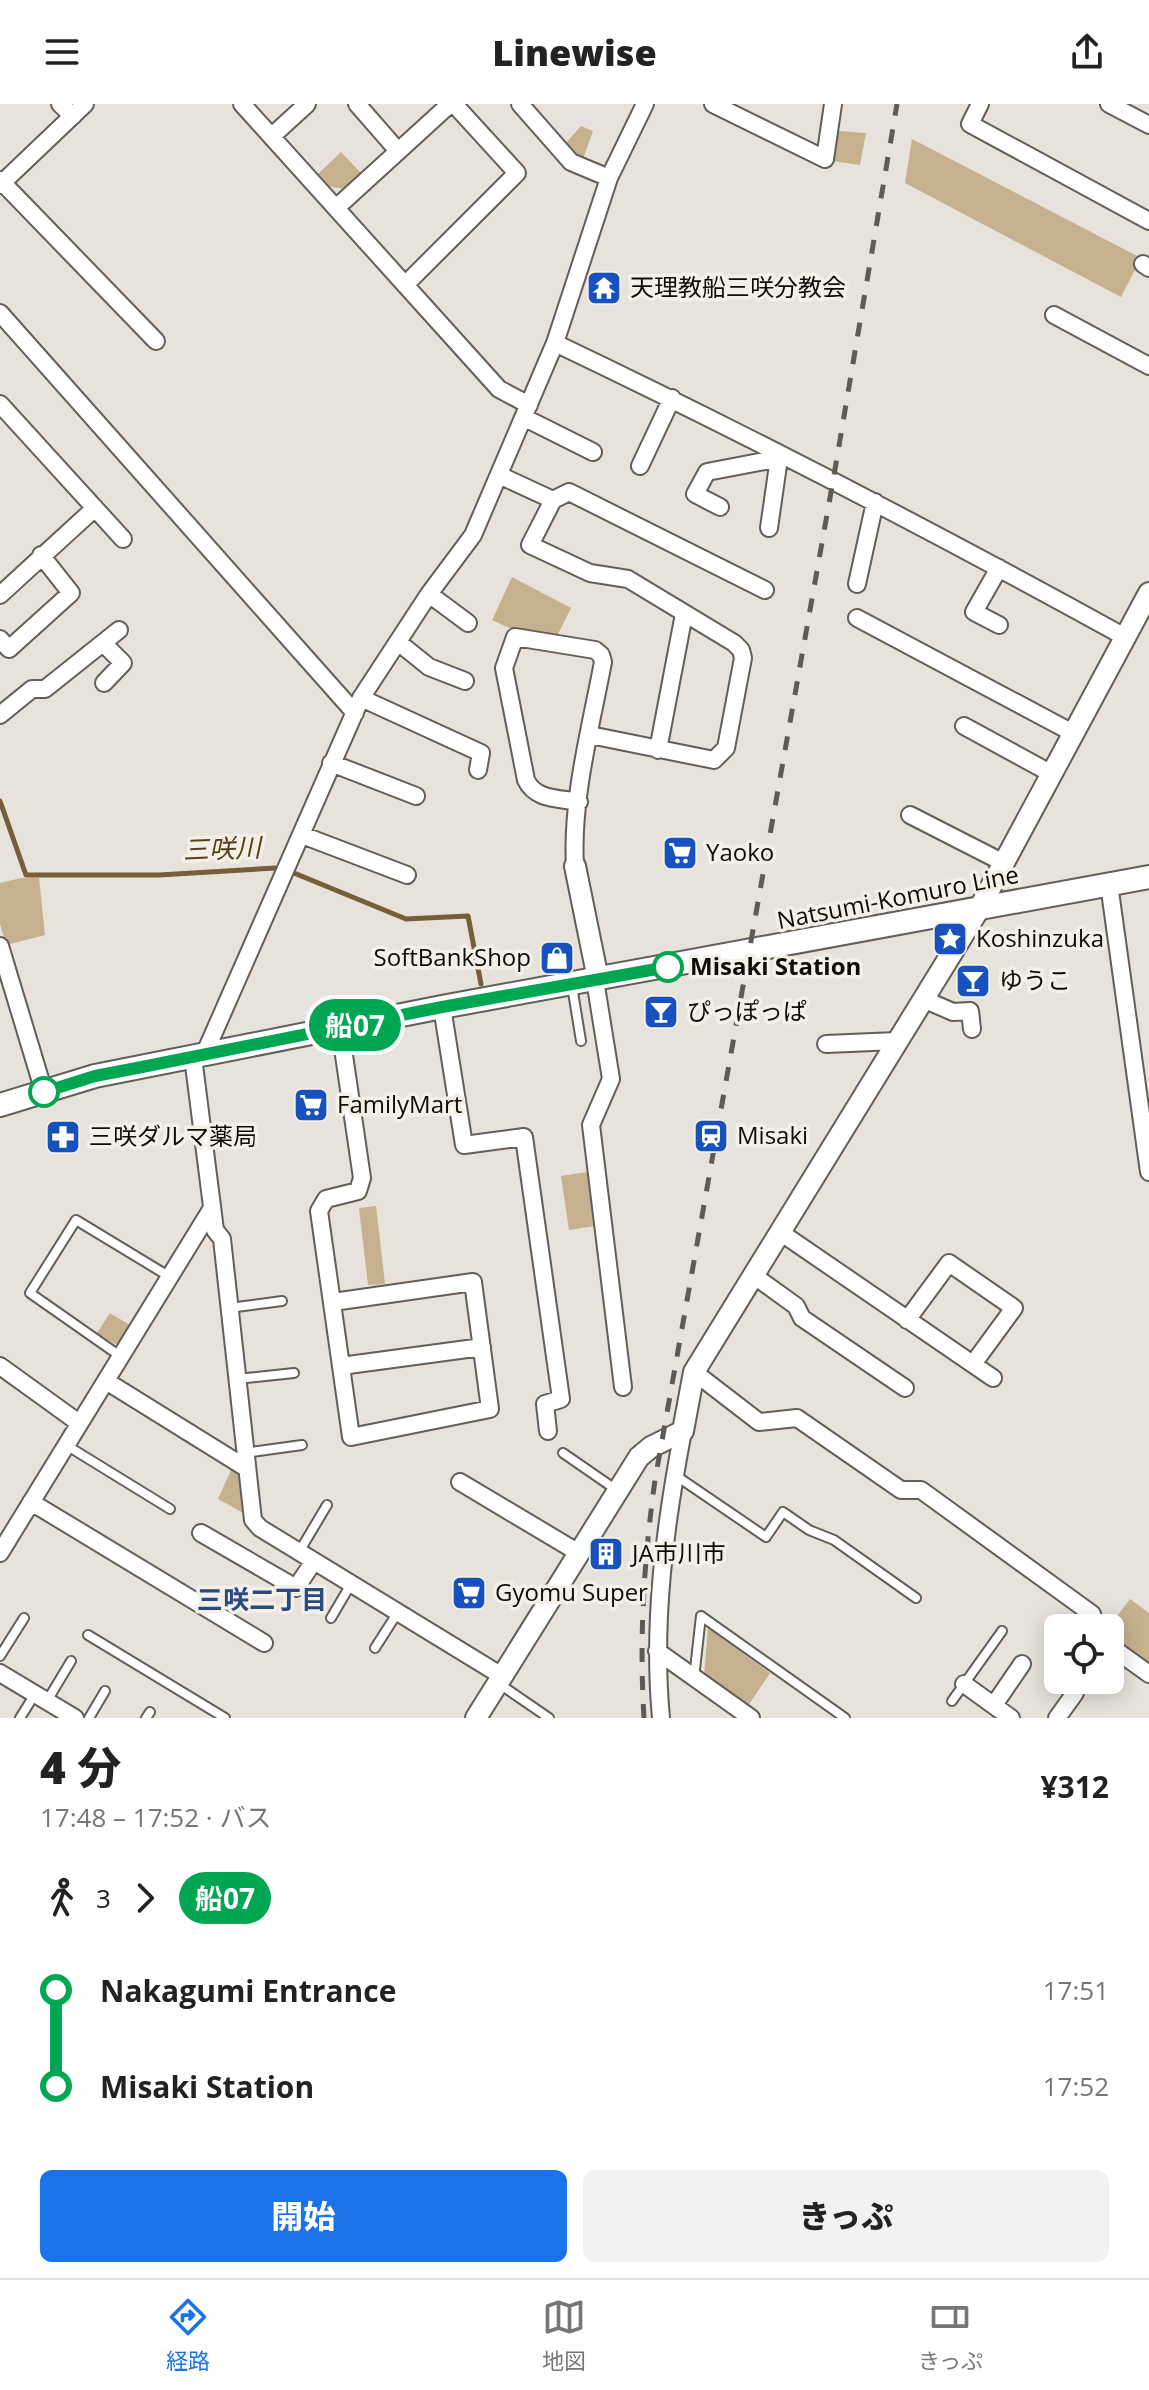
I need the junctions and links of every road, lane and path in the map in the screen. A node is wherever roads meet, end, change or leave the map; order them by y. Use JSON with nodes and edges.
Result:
{"nodes":[{"id":1,"x":85,"y":104,"type":"edge"},
{"id":2,"x":242,"y":104,"type":"edge"},
{"id":3,"x":307,"y":104,"type":"edge"},
{"id":4,"x":357,"y":104,"type":"edge"},
{"id":5,"x":452,"y":104,"type":"edge"},
{"id":6,"x":520,"y":104,"type":"edge"},
{"id":7,"x":645,"y":104,"type":"edge"},
{"id":8,"x":713,"y":104,"type":"edge"},
{"id":9,"x":833,"y":104,"type":"edge"},
{"id":10,"x":980,"y":104,"type":"edge"},
{"id":11,"x":1109,"y":104,"type":"edge"},
{"id":12,"x":67,"y":110,"type":"edge"},
{"id":13,"x":1149,"y":125,"type":"edge"},
{"id":14,"x":272,"y":136,"type":"junction"},
{"id":15,"x":398,"y":151,"type":"junction"},
{"id":16,"x":609,"y":178,"type":"junction"},
{"id":17,"x":1,"y":183,"type":"edge"},
{"id":18,"x":336,"y":208,"type":"junction"},
{"id":19,"x":1149,"y":221,"type":"edge"},
{"id":20,"x":405,"y":285,"type":"junction"},
{"id":21,"x":0,"y":313,"type":"edge"},
{"id":22,"x":1054,"y":315,"type":"dead end"},
{"id":23,"x":156,"y":341,"type":"dead end"},
{"id":24,"x":555,"y":343,"type":"junction"},
{"id":25,"x":1149,"y":366,"type":"edge"},
{"id":26,"x":672,"y":398,"type":"junction"},
{"id":27,"x":0,"y":404,"type":"edge"},
{"id":28,"x":527,"y":412,"type":"junction"},
{"id":29,"x":593,"y":452,"type":"dead end"},
{"id":30,"x":783,"y":458,"type":"junction"},
{"id":31,"x":640,"y":466,"type":"dead end"},
{"id":32,"x":499,"y":475,"type":"junction"},
{"id":33,"x":553,"y":500,"type":"junction"},
{"id":34,"x":875,"y":502,"type":"junction"},
{"id":35,"x":720,"y":507,"type":"dead end"},
{"id":36,"x":95,"y":508,"type":"junction"},
{"id":37,"x":769,"y":528,"type":"dead end"},
{"id":38,"x":123,"y":539,"type":"dead end"},
{"id":39,"x":41,"y":555,"type":"junction"},
{"id":40,"x":999,"y":568,"type":"junction"},
{"id":41,"x":857,"y":584,"type":"dead end"},
{"id":42,"x":765,"y":590,"type":"dead end"},
{"id":43,"x":1149,"y":593,"type":"edge"},
{"id":44,"x":429,"y":594,"type":"junction"},
{"id":45,"x":0,"y":595,"type":"edge"},
{"id":46,"x":684,"y":614,"type":"junction"},
{"id":47,"x":857,"y":618,"type":"dead end"},
{"id":48,"x":468,"y":623,"type":"dead end"},
{"id":49,"x":999,"y":625,"type":"dead end"},
{"id":50,"x":119,"y":630,"type":"dead end"},
{"id":51,"x":1125,"y":637,"type":"junction"},
{"id":52,"x":0,"y":639,"type":"edge"},
{"id":53,"x":398,"y":642,"type":"junction"},
{"id":54,"x":104,"y":644,"type":"junction"},
{"id":55,"x":465,"y":681,"type":"dead end"},
{"id":56,"x":104,"y":683,"type":"dead end"},
{"id":57,"x":358,"y":706,"type":"junction"},
{"id":58,"x":0,"y":715,"type":"edge"},
{"id":59,"x":964,"y":726,"type":"dead end"},
{"id":60,"x":1073,"y":733,"type":"junction"},
{"id":61,"x":590,"y":735,"type":"junction"},
{"id":62,"x":658,"y":750,"type":"junction"},
{"id":63,"x":331,"y":763,"type":"junction"},
{"id":64,"x":478,"y":770,"type":"dead end"},
{"id":65,"x":1052,"y":774,"type":"junction"},
{"id":66,"x":416,"y":796,"type":"dead end"},
{"id":67,"x":579,"y":802,"type":"junction"},
{"id":68,"x":910,"y":815,"type":"dead end"},
{"id":69,"x":302,"y":835,"type":"junction"},
{"id":70,"x":1004,"y":863,"type":"junction"},
{"id":71,"x":575,"y":866,"type":"joint"},
{"id":72,"x":407,"y":875,"type":"dead end"},
{"id":73,"x":1149,"y":877,"type":"edge"},
{"id":74,"x":1109,"y":884,"type":"junction"},
{"id":75,"x":979,"y":909,"type":"junction"},
{"id":76,"x":0,"y":946,"type":"edge"},
{"id":77,"x":597,"y":980,"type":"junction"},
{"id":78,"x":572,"y":984,"type":"junction"},
{"id":79,"x":923,"y":999,"type":"junction"},
{"id":80,"x":442,"y":1007,"type":"junction"},
{"id":81,"x":340,"y":1028,"type":"junction"},
{"id":82,"x":972,"y":1029,"type":"dead end"},
{"id":83,"x":581,"y":1041,"type":"dead end"},
{"id":84,"x":897,"y":1041,"type":"junction"},
{"id":85,"x":826,"y":1044,"type":"dead end"},
{"id":86,"x":199,"y":1056,"type":"junction"},
{"id":87,"x":44,"y":1092,"type":"junction"},
{"id":88,"x":0,"y":1105,"type":"edge"},
{"id":89,"x":1149,"y":1172,"type":"edge"},
{"id":90,"x":212,"y":1208,"type":"junction"},
{"id":91,"x":780,"y":1232,"type":"junction"},
{"id":92,"x":753,"y":1275,"type":"junction"},
{"id":93,"x":170,"y":1278,"type":"junction"},
{"id":94,"x":282,"y":1301,"type":"dead end"},
{"id":95,"x":333,"y":1302,"type":"junction"},
{"id":96,"x":229,"y":1308,"type":"junction"},
{"id":97,"x":907,"y":1320,"type":"junction"},
{"id":98,"x":482,"y":1347,"type":"junction"},
{"id":99,"x":121,"y":1356,"type":"junction"},
{"id":100,"x":973,"y":1364,"type":"junction"},
{"id":101,"x":0,"y":1366,"type":"edge"},
{"id":102,"x":341,"y":1366,"type":"junction"},
{"id":103,"x":694,"y":1372,"type":"junction"},
{"id":104,"x":294,"y":1373,"type":"dead end"},
{"id":105,"x":993,"y":1378,"type":"dead end"},
{"id":106,"x":237,"y":1379,"type":"junction"},
{"id":107,"x":106,"y":1381,"type":"junction"},
{"id":108,"x":623,"y":1387,"type":"dead end"},
{"id":109,"x":905,"y":1388,"type":"dead end"},
{"id":110,"x":79,"y":1423,"type":"junction"},
{"id":111,"x":548,"y":1431,"type":"dead end"},
{"id":112,"x":683,"y":1431,"type":"junction"},
{"id":113,"x":66,"y":1445,"type":"junction"},
{"id":114,"x":302,"y":1445,"type":"dead end"},
{"id":115,"x":563,"y":1453,"type":"dead end"},
{"id":116,"x":245,"y":1461,"type":"junction"},
{"id":117,"x":675,"y":1475,"type":"junction"},
{"id":118,"x":460,"y":1482,"type":"dead end"},
{"id":119,"x":618,"y":1491,"type":"junction"},
{"id":120,"x":31,"y":1502,"type":"junction"},
{"id":121,"x":327,"y":1505,"type":"dead end"},
{"id":122,"x":170,"y":1509,"type":"dead end"},
{"id":123,"x":201,"y":1533,"type":"dead end"},
{"id":124,"x":0,"y":1553,"type":"edge"},
{"id":125,"x":579,"y":1553,"type":"junction"},
{"id":126,"x":307,"y":1556,"type":"junction"},
{"id":127,"x":352,"y":1584,"type":"junction"},
{"id":128,"x":916,"y":1598,"type":"dead end"},
{"id":129,"x":398,"y":1612,"type":"junction"},
{"id":130,"x":1092,"y":1614,"type":"edge"},
{"id":131,"x":24,"y":1618,"type":"dead end"},
{"id":132,"x":331,"y":1618,"type":"dead end"},
{"id":133,"x":1002,"y":1631,"type":"dead end"},
{"id":134,"x":88,"y":1635,"type":"dead end"},
{"id":135,"x":264,"y":1643,"type":"dead end"},
{"id":136,"x":375,"y":1648,"type":"dead end"},
{"id":137,"x":657,"y":1651,"type":"junction"},
{"id":138,"x":0,"y":1656,"type":"edge"},
{"id":139,"x":1124,"y":1656,"type":"edge"},
{"id":140,"x":71,"y":1661,"type":"dead end"},
{"id":141,"x":1022,"y":1664,"type":"dead end"},
{"id":142,"x":0,"y":1673,"type":"edge"},
{"id":143,"x":1149,"y":1674,"type":"edge"},
{"id":144,"x":694,"y":1678,"type":"junction"},
{"id":145,"x":500,"y":1679,"type":"junction"},
{"id":146,"x":964,"y":1684,"type":"junction"},
{"id":147,"x":105,"y":1691,"type":"dead end"},
{"id":148,"x":1074,"y":1694,"type":"edge"},
{"id":149,"x":41,"y":1697,"type":"junction"},
{"id":150,"x":952,"y":1701,"type":"dead end"},
{"id":151,"x":994,"y":1705,"type":"junction"},
{"id":152,"x":740,"y":1715,"type":"edge"},
{"id":153,"x":20,"y":1718,"type":"edge"},
{"id":154,"x":75,"y":1718,"type":"edge"},
{"id":155,"x":89,"y":1718,"type":"edge"},
{"id":156,"x":225,"y":1718,"type":"edge"},
{"id":157,"x":476,"y":1718,"type":"edge"},
{"id":158,"x":549,"y":1718,"type":"edge"},
{"id":159,"x":661,"y":1718,"type":"edge"},
{"id":160,"x":845,"y":1718,"type":"edge"},
{"id":161,"x":1011,"y":1718,"type":"edge"},
{"id":162,"x":1057,"y":1718,"type":"edge"}],
"edges":[{"from":1,"to":12,"type":"street"},
{"from":2,"to":14,"type":"street"},
{"from":3,"to":14,"type":"street"},
{"from":4,"to":15,"type":"street"},
{"from":5,"to":15,"type":"street"},
{"from":5,"to":20,"type":"street"},
{"from":6,"to":16,"type":"street"},
{"from":7,"to":16,"type":"street"},
{"from":8,"to":9,"type":"street"},
{"from":10,"to":19,"type":"street"},
{"from":11,"to":13,"type":"street"},
{"from":12,"to":17,"type":"street"},
{"from":14,"to":18,"type":"street"},
{"from":15,"to":18,"type":"street"},
{"from":16,"to":24,"type":"street"},
{"from":17,"to":23,"type":"street"},
{"from":18,"to":20,"type":"street"},
{"from":20,"to":28,"type":"street"},
{"from":21,"to":57,"type":"street"},
{"from":22,"to":25,"type":"street"},
{"from":24,"to":26,"type":"street"},
{"from":24,"to":28,"type":"street"},
{"from":26,"to":30,"type":"street"},
{"from":26,"to":31,"type":"street"},
{"from":27,"to":36,"type":"street"},
{"from":28,"to":29,"type":"street"},
{"from":28,"to":32,"type":"street"},
{"from":30,"to":34,"type":"street"},
{"from":30,"to":35,"type":"street"},
{"from":30,"to":37,"type":"street"},
{"from":32,"to":33,"type":"street"},
{"from":32,"to":44,"type":"street"},
{"from":33,"to":42,"type":"street"},
{"from":33,"to":46,"type":"street"},
{"from":34,"to":40,"type":"street"},
{"from":34,"to":41,"type":"street"},
{"from":36,"to":38,"type":"street"},
{"from":36,"to":39,"type":"street"},
{"from":39,"to":45,"type":"street"},
{"from":39,"to":52,"type":"street"},
{"from":40,"to":49,"type":"street"},
{"from":40,"to":51,"type":"street"},
{"from":43,"to":51,"type":"street"},
{"from":44,"to":48,"type":"street"},
{"from":44,"to":53,"type":"street"},
{"from":46,"to":62,"type":"street"},
{"from":46,"to":62,"type":"street"},
{"from":47,"to":60,"type":"street"},
{"from":50,"to":54,"type":"street"},
{"from":51,"to":60,"type":"street"},
{"from":53,"to":55,"type":"street"},
{"from":53,"to":57,"type":"street"},
{"from":54,"to":56,"type":"street"},
{"from":54,"to":58,"type":"street"},
{"from":57,"to":63,"type":"street"},
{"from":57,"to":64,"type":"street"},
{"from":59,"to":65,"type":"street"},
{"from":60,"to":65,"type":"street"},
{"from":61,"to":62,"type":"street"},
{"from":61,"to":67,"type":"street"},
{"from":61,"to":67,"type":"street"},
{"from":63,"to":66,"type":"street"},
{"from":63,"to":69,"type":"street"},
{"from":65,"to":70,"type":"street"},
{"from":67,"to":71,"type":"street"},
{"from":68,"to":70,"type":"street"},
{"from":69,"to":72,"type":"street"},
{"from":69,"to":86,"type":"street"},
{"from":70,"to":75,"type":"street"},
{"from":71,"to":77,"type":"street"},
{"from":73,"to":74,"type":"main road","name":"Natsumi-Komuro Line"},
{"from":74,"to":75,"type":"main road","name":"Natsumi-Komuro Line"},
{"from":74,"to":89,"type":"street"},
{"from":75,"to":77,"type":"main road","name":"Natsumi-Komuro Line"},
{"from":75,"to":79,"type":"street"},
{"from":76,"to":87,"type":"street"},
{"from":77,"to":78,"type":"main road"},
{"from":77,"to":108,"type":"street"},
{"from":78,"to":80,"type":"main road"},
{"from":78,"to":83,"type":"lane"},
{"from":79,"to":82,"type":"street"},
{"from":79,"to":84,"type":"street"},
{"from":80,"to":81,"type":"main road"},
{"from":80,"to":111,"type":"street"},
{"from":81,"to":86,"type":"main road"},
{"from":81,"to":95,"type":"street"},
{"from":84,"to":85,"type":"street"},
{"from":84,"to":91,"type":"street"},
{"from":86,"to":87,"type":"main road"},
{"from":86,"to":90,"type":"street"},
{"from":87,"to":88,"type":"main road"},
{"from":90,"to":93,"type":"street"},
{"from":90,"to":96,"type":"street"},
{"from":91,"to":92,"type":"street"},
{"from":91,"to":97,"type":"street"},
{"from":92,"to":103,"type":"street"},
{"from":92,"to":109,"type":"street"},
{"from":93,"to":99,"type":"street"},
{"from":93,"to":99,"type":"lane"},
{"from":94,"to":96,"type":"lane"},
{"from":95,"to":98,"type":"street"},
{"from":95,"to":102,"type":"street"},
{"from":96,"to":106,"type":"street"},
{"from":97,"to":100,"type":"street"},
{"from":97,"to":100,"type":"street"},
{"from":98,"to":102,"type":"street"},
{"from":98,"to":102,"type":"street"},
{"from":99,"to":107,"type":"street"},
{"from":100,"to":105,"type":"street"},
{"from":101,"to":110,"type":"street"},
{"from":103,"to":112,"type":"street"},
{"from":103,"to":130,"type":"street"},
{"from":104,"to":106,"type":"lane"},
{"from":106,"to":116,"type":"street"},
{"from":107,"to":110,"type":"street"},
{"from":107,"to":116,"type":"street"},
{"from":110,"to":113,"type":"street"},
{"from":112,"to":117,"type":"street"},
{"from":112,"to":119,"type":"street"},
{"from":113,"to":120,"type":"street"},
{"from":113,"to":122,"type":"lane"},
{"from":114,"to":116,"type":"lane"},
{"from":115,"to":119,"type":"lane"},
{"from":116,"to":126,"type":"street"},
{"from":117,"to":128,"type":"lane"},
{"from":117,"to":137,"type":"street"},
{"from":118,"to":125,"type":"street"},
{"from":119,"to":125,"type":"street"},
{"from":120,"to":124,"type":"street"},
{"from":120,"to":135,"type":"street"},
{"from":121,"to":126,"type":"lane"},
{"from":123,"to":126,"type":"street"},
{"from":125,"to":145,"type":"street"},
{"from":126,"to":127,"type":"street"},
{"from":127,"to":129,"type":"street"},
{"from":127,"to":132,"type":"lane"},
{"from":129,"to":136,"type":"lane"},
{"from":129,"to":145,"type":"street"},
{"from":131,"to":138,"type":"lane"},
{"from":133,"to":146,"type":"lane"},
{"from":134,"to":156,"type":"lane"},
{"from":137,"to":144,"type":"street"},
{"from":137,"to":159,"type":"street"},
{"from":139,"to":143,"type":"street"},
{"from":140,"to":149,"type":"lane"},
{"from":141,"to":151,"type":"street"},
{"from":142,"to":149,"type":"street"},
{"from":144,"to":152,"type":"street"},
{"from":144,"to":160,"type":"lane"},
{"from":145,"to":157,"type":"street"},
{"from":145,"to":158,"type":"lane"},
{"from":146,"to":150,"type":"lane"},
{"from":146,"to":151,"type":"street"},
{"from":147,"to":155,"type":"lane"},
{"from":148,"to":162,"type":"street"},
{"from":149,"to":153,"type":"lane"},
{"from":149,"to":154,"type":"street"},
{"from":151,"to":161,"type":"street"}]}
